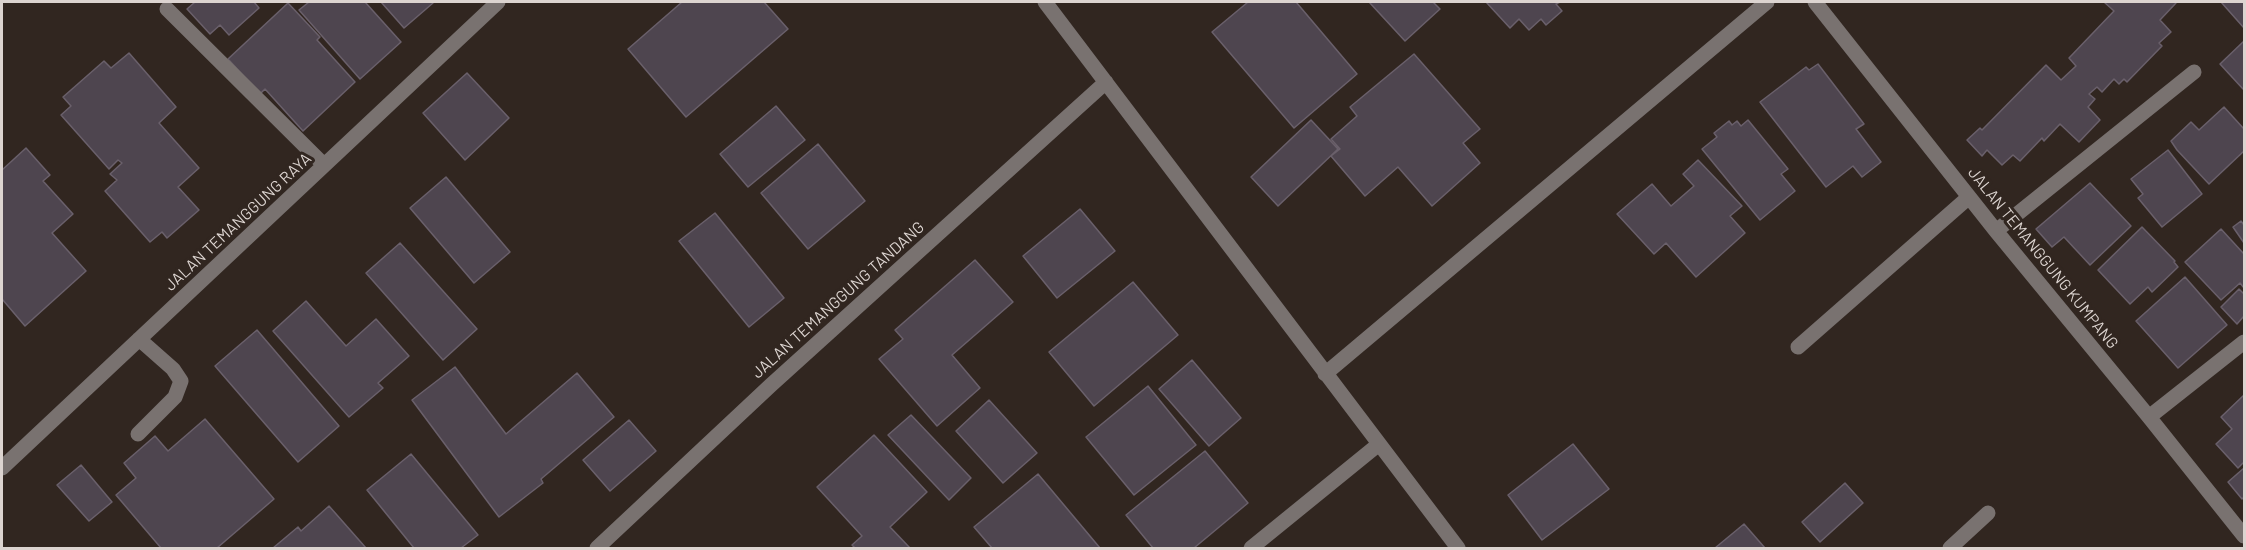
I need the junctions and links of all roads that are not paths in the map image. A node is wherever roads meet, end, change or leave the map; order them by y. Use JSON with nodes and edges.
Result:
{"nodes":[{"id":1,"x":1045,"y":2,"type":"edge"},
{"id":2,"x":1767,"y":2,"type":"edge"},
{"id":3,"x":1815,"y":2,"type":"edge"},
{"id":4,"x":491,"y":4,"type":"edge"},
{"id":5,"x":167,"y":9,"type":"dead end"},
{"id":6,"x":2194,"y":72,"type":"dead end"},
{"id":7,"x":1106,"y":82,"type":"junction"},
{"id":8,"x":324,"y":165,"type":"junction"},
{"id":9,"x":1969,"y":197,"type":"junction"},
{"id":10,"x":1996,"y":231,"type":"junction"},
{"id":11,"x":139,"y":339,"type":"junction"},
{"id":12,"x":2244,"y":342,"type":"edge"},
{"id":13,"x":1798,"y":347,"type":"dead end"},
{"id":14,"x":1324,"y":374,"type":"junction"},
{"id":15,"x":2149,"y":417,"type":"junction"},
{"id":16,"x":138,"y":434,"type":"dead end"},
{"id":17,"x":1379,"y":444,"type":"junction"},
{"id":18,"x":2,"y":468,"type":"edge"},
{"id":19,"x":1988,"y":513,"type":"dead end"},
{"id":20,"x":2244,"y":536,"type":"edge"},
{"id":21,"x":597,"y":549,"type":"edge"},
{"id":22,"x":1251,"y":549,"type":"edge"},
{"id":23,"x":1458,"y":549,"type":"edge"},
{"id":24,"x":1950,"y":549,"type":"edge"}],
"edges":[{"from":1,"to":7,"type":"street"},
{"from":2,"to":14,"type":"street"},
{"from":3,"to":9,"type":"street","name":"JALAN TEMANGGUNG KUMPANG"},
{"from":4,"to":8,"type":"street","name":"JALAN TEMANGGUNG RAYA"},
{"from":5,"to":8,"type":"street"},
{"from":6,"to":10,"type":"street"},
{"from":7,"to":14,"type":"street"},
{"from":7,"to":21,"type":"street","name":"JALAN TEMANGGUNG TANDANG"},
{"from":8,"to":11,"type":"street","name":"JALAN TEMANGGUNG RAYA"},
{"from":9,"to":10,"type":"street","name":"JALAN TEMANGGUNG KUMPANG"},
{"from":9,"to":13,"type":"street"},
{"from":10,"to":15,"type":"street","name":"JALAN TEMANGGUNG KUMPANG"},
{"from":11,"to":16,"type":"street"},
{"from":11,"to":18,"type":"street","name":"JALAN TEMANGGUNG RAYA"},
{"from":12,"to":15,"type":"street"},
{"from":14,"to":17,"type":"street"},
{"from":15,"to":20,"type":"street","name":"JALAN TEMANGGUNG KUMPANG"},
{"from":17,"to":22,"type":"street"},
{"from":17,"to":23,"type":"street"},
{"from":19,"to":24,"type":"street"}]}
